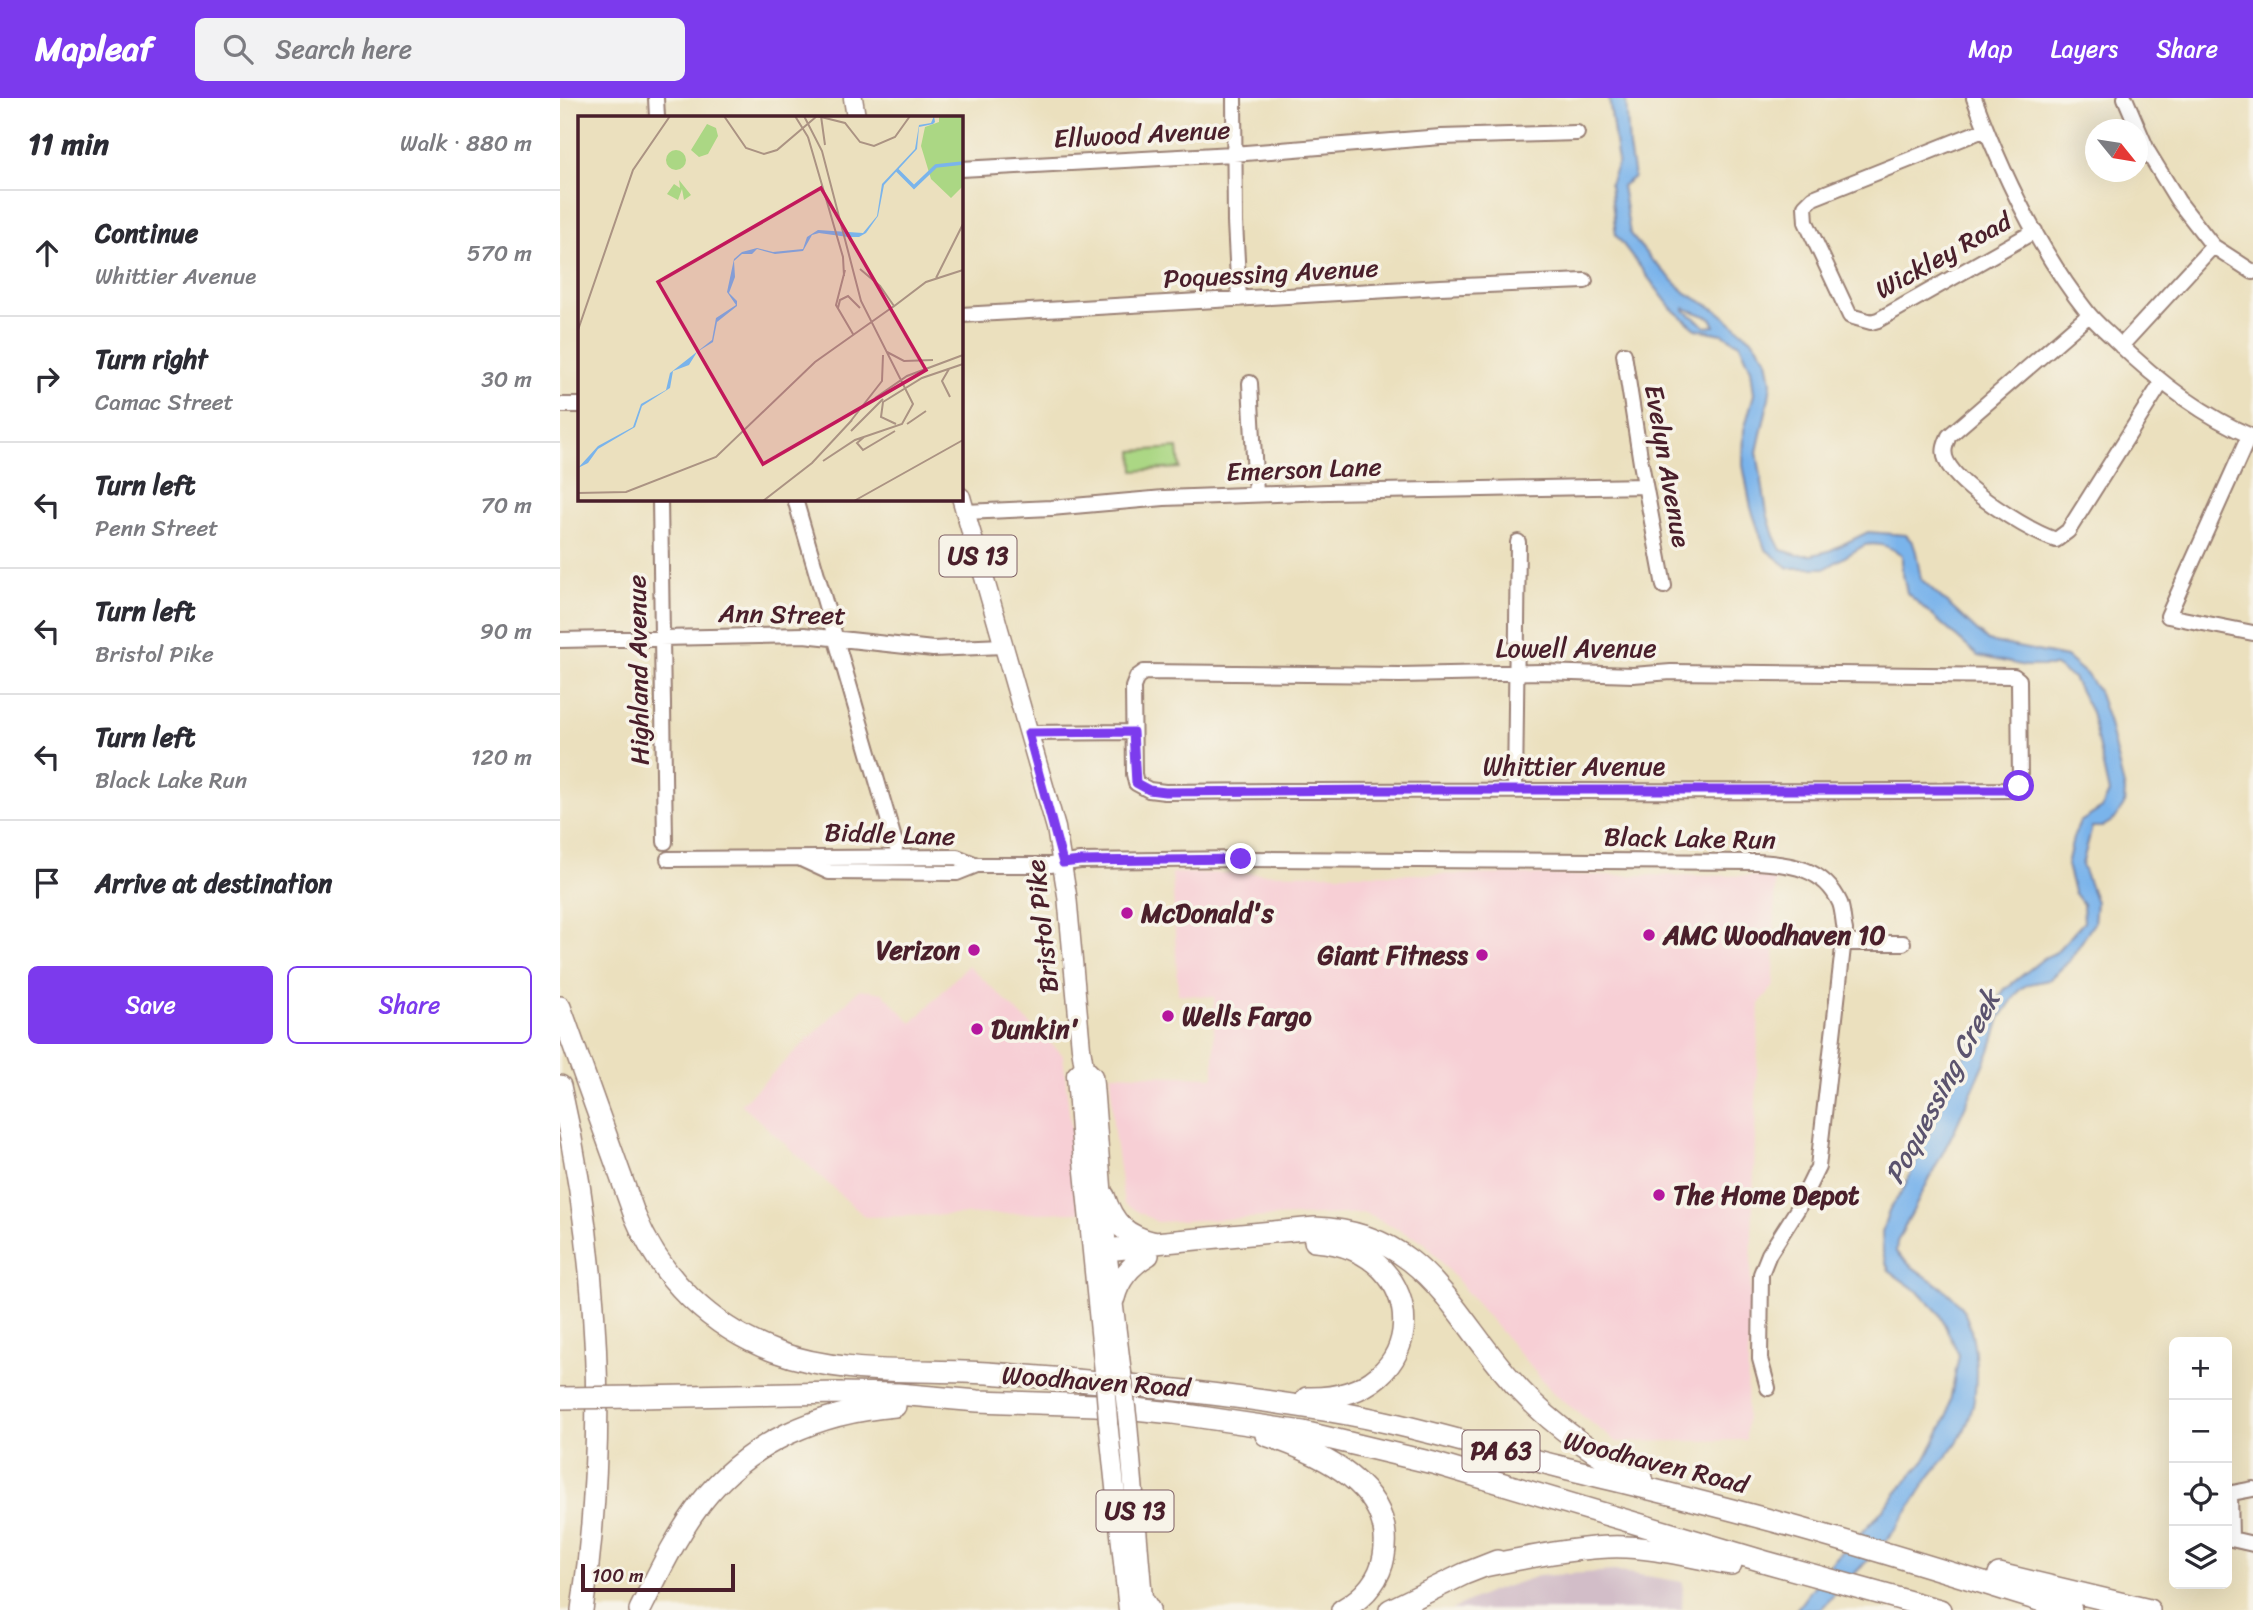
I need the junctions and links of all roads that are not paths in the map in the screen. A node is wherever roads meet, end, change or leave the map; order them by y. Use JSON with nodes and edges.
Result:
{"nodes":[{"id":1,"x":656,"y":98,"type":"edge"},
{"id":2,"x":853,"y":98,"type":"edge"},
{"id":3,"x":1234,"y":98,"type":"edge"},
{"id":4,"x":1974,"y":98,"type":"edge"},
{"id":5,"x":2125,"y":98,"type":"edge"},
{"id":6,"x":657,"y":116,"type":"edge"},
{"id":7,"x":856,"y":116,"type":"edge"},
{"id":8,"x":1986,"y":129,"type":"junction"},
{"id":9,"x":1577,"y":133,"type":"dead end"},
{"id":10,"x":1233,"y":154,"type":"junction"},
{"id":11,"x":962,"y":169,"type":"edge"},
{"id":12,"x":2035,"y":231,"type":"junction"},
{"id":13,"x":2213,"y":247,"type":"junction"},
{"id":14,"x":2253,"y":272,"type":"edge"},
{"id":15,"x":1585,"y":281,"type":"dead end"},
{"id":16,"x":1239,"y":299,"type":"junction"},
{"id":17,"x":968,"y":315,"type":"edge"},
{"id":18,"x":2089,"y":315,"type":"junction"},
{"id":19,"x":2121,"y":346,"type":"junction"},
{"id":20,"x":1623,"y":354,"type":"dead end"},
{"id":21,"x":2162,"y":382,"type":"junction"},
{"id":22,"x":1250,"y":383,"type":"dead end"},
{"id":23,"x":560,"y":405,"type":"edge"},
{"id":24,"x":578,"y":405,"type":"edge"},
{"id":25,"x":2251,"y":436,"type":"edge"},
{"id":26,"x":1645,"y":485,"type":"junction"},
{"id":27,"x":1256,"y":495,"type":"junction"},
{"id":28,"x":660,"y":500,"type":"edge"},
{"id":29,"x":795,"y":500,"type":"edge"},
{"id":30,"x":963,"y":504,"type":"edge"},
{"id":31,"x":1518,"y":542,"type":"dead end"},
{"id":32,"x":1664,"y":586,"type":"dead end"},
{"id":33,"x":2253,"y":633,"type":"edge"},
{"id":34,"x":835,"y":637,"type":"junction"},
{"id":35,"x":662,"y":638,"type":"junction"},
{"id":36,"x":560,"y":640,"type":"edge"},
{"id":37,"x":1003,"y":646,"type":"junction"},
{"id":38,"x":1516,"y":672,"type":"junction"},
{"id":39,"x":1133,"y":732,"type":"junction"},
{"id":40,"x":1028,"y":733,"type":"junction"},
{"id":41,"x":1515,"y":790,"type":"junction"},
{"id":42,"x":2007,"y":790,"type":"joint"},
{"id":43,"x":665,"y":842,"type":"dead end"},
{"id":44,"x":896,"y":846,"type":"dead end"},
{"id":45,"x":668,"y":859,"type":"dead end"},
{"id":46,"x":1063,"y":863,"type":"junction"},
{"id":47,"x":1844,"y":943,"type":"junction"},
{"id":48,"x":1903,"y":943,"type":"dead end"},
{"id":49,"x":560,"y":1007,"type":"edge"},
{"id":50,"x":1084,"y":1067,"type":"junction"},
{"id":51,"x":560,"y":1086,"type":"edge"},
{"id":52,"x":1104,"y":1196,"type":"junction"},
{"id":53,"x":1152,"y":1249,"type":"junction"},
{"id":54,"x":1103,"y":1255,"type":"junction"},
{"id":55,"x":1114,"y":1298,"type":"junction"},
{"id":56,"x":1055,"y":1378,"type":"junction"},
{"id":57,"x":560,"y":1388,"type":"edge"},
{"id":58,"x":1768,"y":1388,"type":"dead end"},
{"id":59,"x":639,"y":1392,"type":"junction"},
{"id":60,"x":1221,"y":1396,"type":"junction"},
{"id":61,"x":560,"y":1398,"type":"edge"},
{"id":62,"x":978,"y":1401,"type":"junction"},
{"id":63,"x":1219,"y":1418,"type":"junction"},
{"id":64,"x":1549,"y":1419,"type":"junction"},
{"id":65,"x":2253,"y":1489,"type":"edge"},
{"id":66,"x":2232,"y":1492,"type":"edge"},
{"id":67,"x":1777,"y":1522,"type":"junction"},
{"id":68,"x":1849,"y":1537,"type":"junction"},
{"id":69,"x":2232,"y":1539,"type":"edge"},
{"id":70,"x":2253,"y":1544,"type":"edge"},
{"id":71,"x":1884,"y":1547,"type":"junction"},
{"id":72,"x":1766,"y":1562,"type":"junction"},
{"id":73,"x":1484,"y":1566,"type":"junction"},
{"id":74,"x":1814,"y":1581,"type":"junction"},
{"id":75,"x":1848,"y":1591,"type":"junction"},
{"id":76,"x":1141,"y":1607,"type":"edge"},
{"id":77,"x":582,"y":1610,"type":"edge"},
{"id":78,"x":639,"y":1610,"type":"edge"},
{"id":79,"x":1342,"y":1610,"type":"edge"},
{"id":80,"x":1390,"y":1610,"type":"edge"},
{"id":81,"x":1886,"y":1610,"type":"edge"},
{"id":82,"x":1940,"y":1610,"type":"edge"},
{"id":83,"x":2071,"y":1610,"type":"edge"},
{"id":84,"x":2149,"y":1610,"type":"edge"}],
"edges":[{"from":1,"to":6,"type":"street"},
{"from":2,"to":7,"type":"main road"},
{"from":3,"to":10,"type":"street"},
{"from":4,"to":8,"type":"street"},
{"from":5,"to":13,"type":"street"},
{"from":8,"to":12,"type":"street"},
{"from":8,"to":12,"type":"street","name":"Wickley Road"},
{"from":9,"to":10,"type":"street","name":"Ellwood Avenue"},
{"from":10,"to":11,"type":"street","name":"Ellwood Avenue"},
{"from":10,"to":16,"type":"street"},
{"from":12,"to":18,"type":"street"},
{"from":13,"to":14,"type":"street"},
{"from":13,"to":19,"type":"street"},
{"from":15,"to":16,"type":"street","name":"Poquessing Avenue"},
{"from":16,"to":17,"type":"street","name":"Poquessing Avenue"},
{"from":18,"to":19,"type":"street"},
{"from":18,"to":21,"type":"street"},
{"from":19,"to":21,"type":"street"},
{"from":20,"to":26,"type":"street","name":"Evelyn Avenue"},
{"from":21,"to":25,"type":"street"},
{"from":22,"to":27,"type":"street"},
{"from":23,"to":24,"type":"street"},
{"from":25,"to":33,"type":"street"},
{"from":26,"to":27,"type":"street","name":"Emerson Lane"},
{"from":26,"to":32,"type":"street","name":"Evelyn Avenue"},
{"from":27,"to":30,"type":"street","name":"Emerson Lane"},
{"from":28,"to":35,"type":"street","name":"Highland Avenue"},
{"from":29,"to":34,"type":"street"},
{"from":30,"to":37,"type":"main road","name":"Bristol Pike","number":"US 13"},
{"from":31,"to":38,"type":"street"},
{"from":34,"to":35,"type":"street","name":"Ann Street"},
{"from":34,"to":37,"type":"street","name":"Ann Street"},
{"from":34,"to":44,"type":"street"},
{"from":35,"to":36,"type":"street","name":"Ann Street"},
{"from":35,"to":43,"type":"street","name":"Highland Avenue"},
{"from":37,"to":40,"type":"main road","name":"Bristol Pike","number":"US 13"},
{"from":38,"to":39,"type":"street","name":"Lowell Avenue"},
{"from":38,"to":41,"type":"street"},
{"from":38,"to":42,"type":"street","name":"Lowell Avenue"},
{"from":39,"to":40,"type":"street"},
{"from":39,"to":41,"type":"street","name":"Whittier Avenue"},
{"from":40,"to":46,"type":"main road","name":"Bristol Pike","number":"US 13"},
{"from":41,"to":42,"type":"street","name":"Whittier Avenue"},
{"from":45,"to":46,"type":"street","name":"Biddle Lane"},
{"from":46,"to":47,"type":"street","name":"Black Lake Run"},
{"from":46,"to":50,"type":"main road","name":"Bristol Pike","number":"US 13"},
{"from":47,"to":48,"type":"street"},
{"from":47,"to":58,"type":"street","name":"Black Lake Run"},
{"from":49,"to":56,"type":"highway"},
{"from":50,"to":52,"type":"main road","name":"Bristol Pike","number":"US 13"},
{"from":50,"to":54,"type":"main road","name":"Bristol Pike","number":"US 13"},
{"from":51,"to":77,"type":"highway"},
{"from":52,"to":53,"type":"highway"},
{"from":52,"to":54,"type":"main road","name":"Bristol Pike","number":"US 13"},
{"from":53,"to":54,"type":"highway"},
{"from":53,"to":55,"type":"highway"},
{"from":53,"to":60,"type":"highway"},
{"from":53,"to":64,"type":"highway"},
{"from":54,"to":55,"type":"main road","name":"Bristol Pike","number":"US 13"},
{"from":54,"to":76,"type":"main road","name":"Bristol Pike","number":"US 13","bridge":true},
{"from":55,"to":76,"type":"main road","name":"Bristol Pike","number":"US 13","bridge":true},
{"from":56,"to":59,"type":"highway"},
{"from":56,"to":60,"type":"highway","name":"Woodhaven Road","number":"PA 63"},
{"from":57,"to":59,"type":"highway"},
{"from":59,"to":61,"type":"highway","bridge":true},
{"from":59,"to":62,"type":"highway"},
{"from":60,"to":67,"type":"highway","name":"Woodhaven Road","number":"PA 63"},
{"from":62,"to":63,"type":"highway","name":"Woodhaven Road","number":"PA 63"},
{"from":62,"to":78,"type":"highway"},
{"from":63,"to":72,"type":"highway","name":"Woodhaven Road","number":"PA 63"},
{"from":63,"to":79,"type":"highway"},
{"from":64,"to":67,"type":"highway"},
{"from":64,"to":68,"type":"highway"},
{"from":65,"to":66,"type":"street"},
{"from":67,"to":68,"type":"highway","name":"Woodhaven Road","number":"PA 63"},
{"from":68,"to":71,"type":"highway","name":"Woodhaven Road","number":"PA 63"},
{"from":69,"to":70,"type":"street"},
{"from":71,"to":83,"type":"highway","name":"Woodhaven Road","number":"PA 63"},
{"from":71,"to":84,"type":"highway"},
{"from":72,"to":73,"type":"highway"},
{"from":72,"to":74,"type":"highway","name":"Woodhaven Road","number":"PA 63"},
{"from":73,"to":74,"type":"highway"},
{"from":73,"to":80,"type":"highway"},
{"from":74,"to":75,"type":"highway","name":"Woodhaven Road","number":"PA 63"},
{"from":75,"to":81,"type":"highway"},
{"from":75,"to":82,"type":"highway","name":"Woodhaven Road","number":"PA 63"}]}
